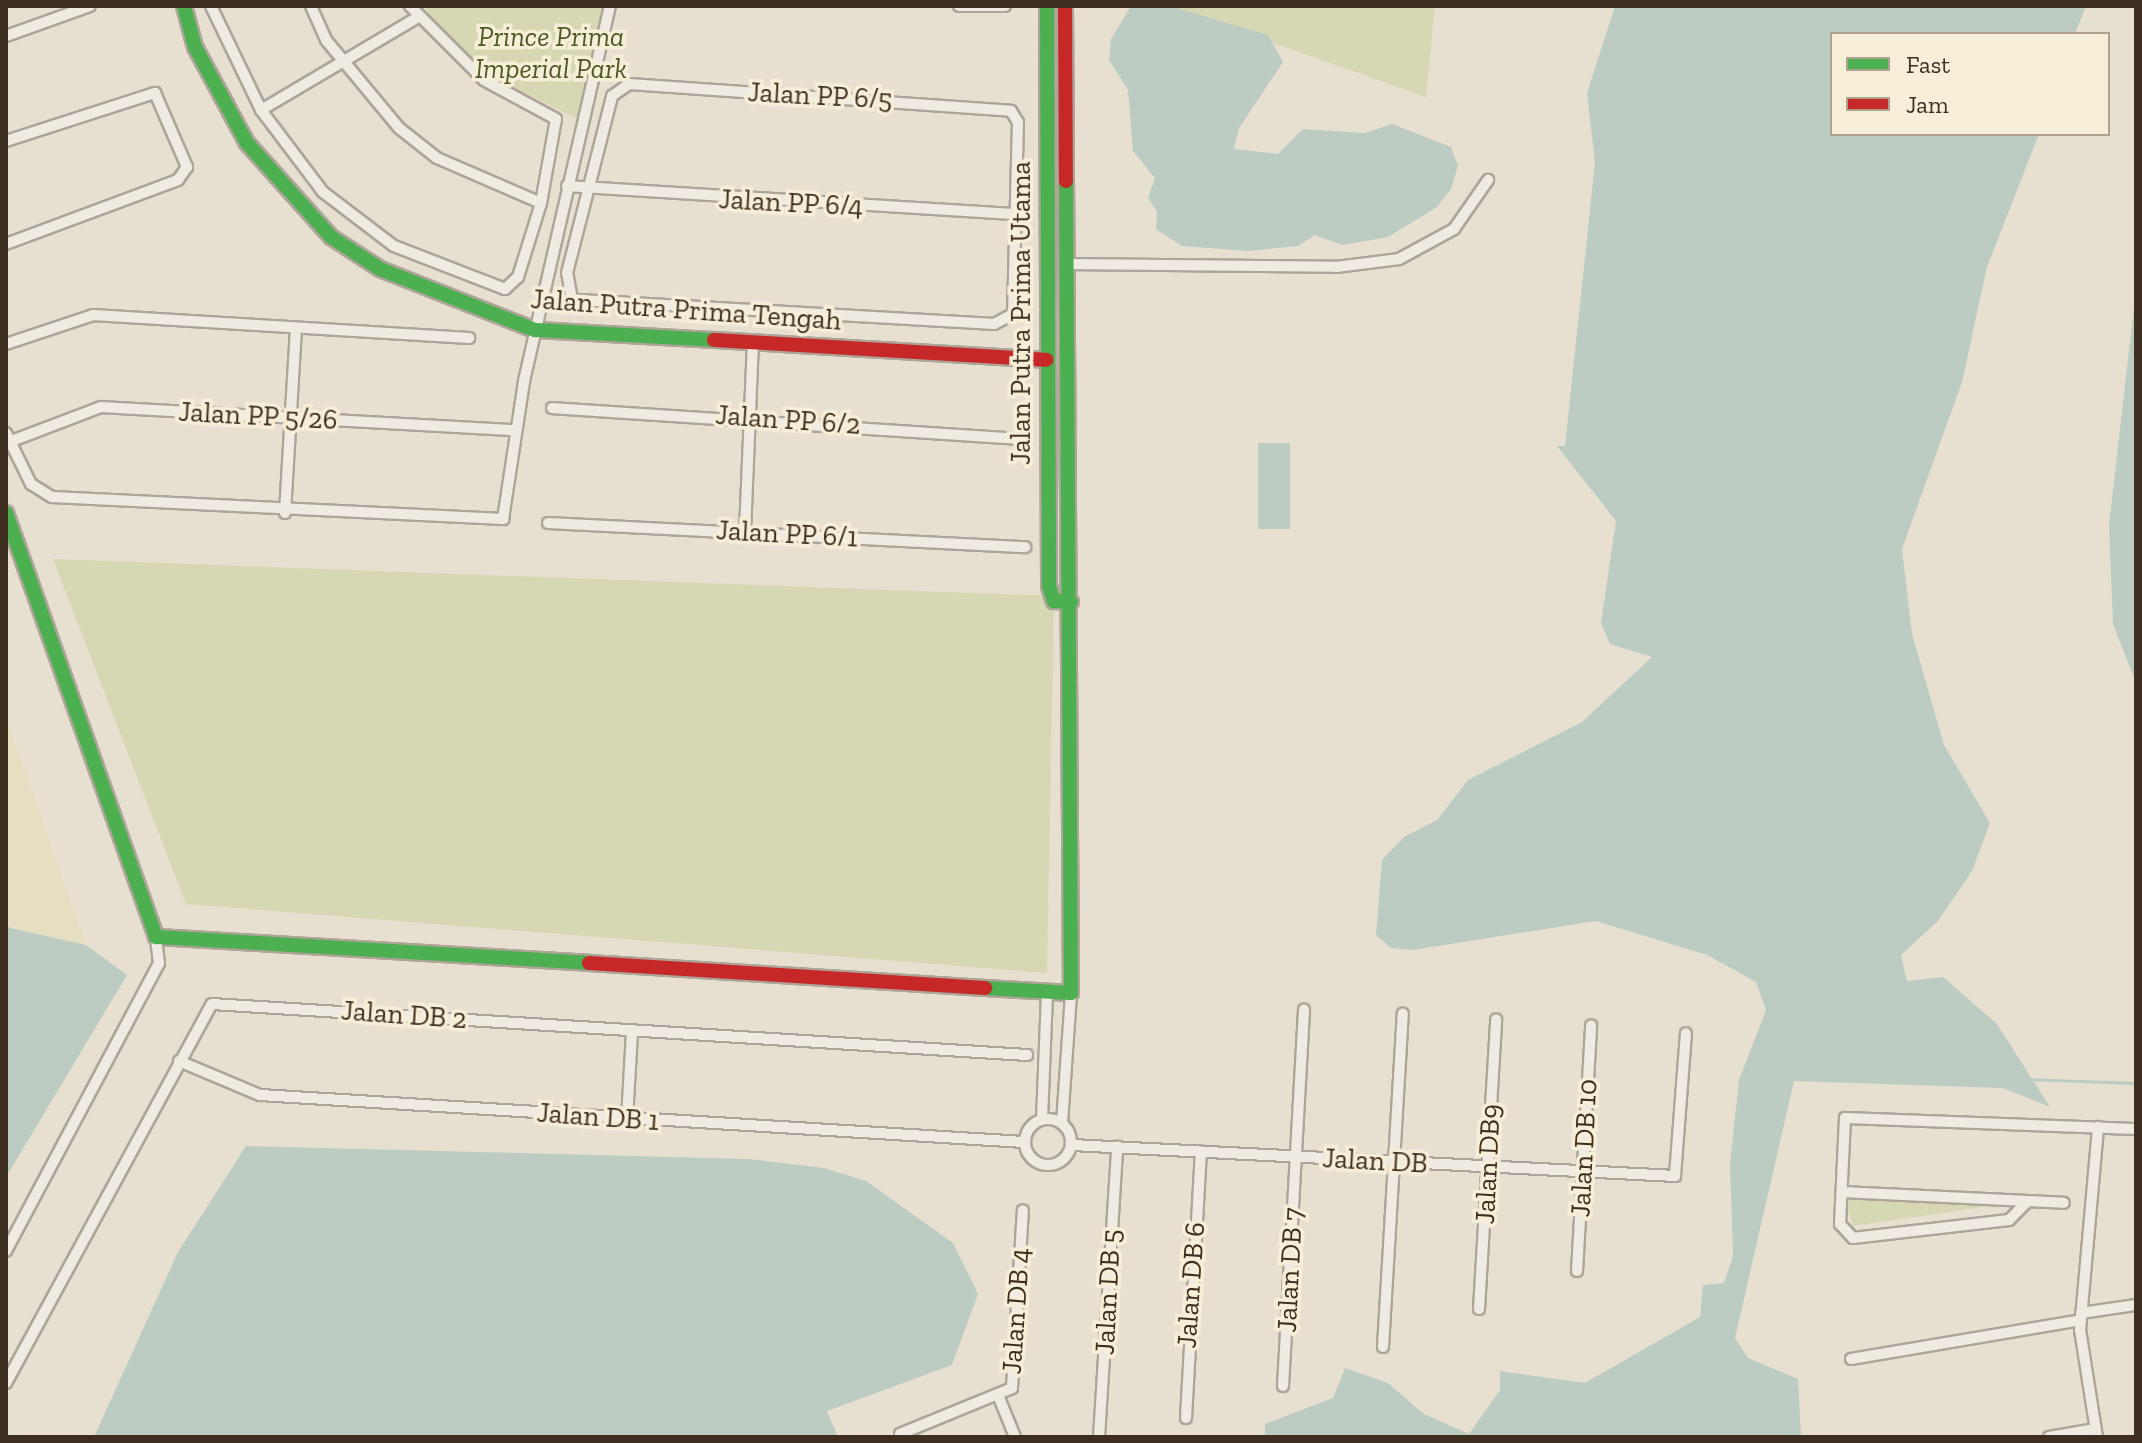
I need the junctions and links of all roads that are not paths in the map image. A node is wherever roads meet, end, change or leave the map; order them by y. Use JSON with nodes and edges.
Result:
{"nodes":[{"id":1,"x":90,"y":6,"type":"edge"},
{"id":2,"x":184,"y":6,"type":"edge"},
{"id":3,"x":211,"y":6,"type":"edge"},
{"id":4,"x":311,"y":6,"type":"edge"},
{"id":5,"x":410,"y":6,"type":"edge"},
{"id":6,"x":610,"y":6,"type":"edge"},
{"id":7,"x":959,"y":6,"type":"edge"},
{"id":8,"x":1005,"y":6,"type":"edge"},
{"id":9,"x":1047,"y":6,"type":"edge"},
{"id":10,"x":1065,"y":6,"type":"edge"},
{"id":11,"x":415,"y":19,"type":"junction"},
{"id":12,"x":6,"y":36,"type":"edge"},
{"id":13,"x":342,"y":61,"type":"junction"},
{"id":14,"x":261,"y":110,"type":"junction"},
{"id":15,"x":6,"y":141,"type":"edge"},
{"id":16,"x":1488,"y":180,"type":"dead end"},
{"id":17,"x":567,"y":186,"type":"junction"},
{"id":18,"x":592,"y":192,"type":"junction"},
{"id":19,"x":541,"y":203,"type":"junction"},
{"id":20,"x":1016,"y":214,"type":"junction"},
{"id":21,"x":6,"y":244,"type":"edge"},
{"id":22,"x":1066,"y":264,"type":"junction"},
{"id":23,"x":296,"y":329,"type":"junction"},
{"id":24,"x":535,"y":330,"type":"junction"},
{"id":25,"x":469,"y":338,"type":"dead end"},
{"id":26,"x":753,"y":342,"type":"junction"},
{"id":27,"x":6,"y":344,"type":"edge"},
{"id":28,"x":1046,"y":360,"type":"junction"},
{"id":29,"x":552,"y":408,"type":"dead end"},
{"id":30,"x":750,"y":416,"type":"junction"},
{"id":31,"x":291,"y":419,"type":"junction"},
{"id":32,"x":514,"y":430,"type":"junction"},
{"id":33,"x":8,"y":438,"type":"edge"},
{"id":34,"x":1023,"y":439,"type":"dead end"},
{"id":35,"x":6,"y":513,"type":"edge"},
{"id":36,"x":285,"y":513,"type":"junction"},
{"id":37,"x":548,"y":523,"type":"dead end"},
{"id":38,"x":745,"y":532,"type":"junction"},
{"id":39,"x":1025,"y":547,"type":"dead end"},
{"id":40,"x":1071,"y":602,"type":"junction"},
{"id":41,"x":156,"y":937,"type":"junction"},
{"id":42,"x":1047,"y":992,"type":"junction"},
{"id":43,"x":1071,"y":993,"type":"junction"},
{"id":44,"x":1304,"y":1010,"type":"dead end"},
{"id":45,"x":1403,"y":1014,"type":"dead end"},
{"id":46,"x":1496,"y":1019,"type":"dead end"},
{"id":47,"x":1591,"y":1025,"type":"dead end"},
{"id":48,"x":632,"y":1031,"type":"junction"},
{"id":49,"x":1686,"y":1033,"type":"dead end"},
{"id":50,"x":1027,"y":1055,"type":"dead end"},
{"id":51,"x":179,"y":1061,"type":"junction"},
{"id":52,"x":627,"y":1119,"type":"junction"},
{"id":53,"x":1042,"y":1119,"type":"junction"},
{"id":54,"x":1062,"y":1123,"type":"junction"},
{"id":55,"x":2098,"y":1127,"type":"junction"},
{"id":56,"x":2136,"y":1129,"type":"edge"},
{"id":57,"x":1024,"y":1142,"type":"junction"},
{"id":58,"x":1072,"y":1145,"type":"junction"},
{"id":59,"x":1117,"y":1147,"type":"junction"},
{"id":60,"x":1201,"y":1151,"type":"junction"},
{"id":61,"x":1296,"y":1156,"type":"junction"},
{"id":62,"x":1394,"y":1162,"type":"junction"},
{"id":63,"x":1488,"y":1167,"type":"junction"},
{"id":64,"x":1584,"y":1172,"type":"junction"},
{"id":65,"x":1842,"y":1192,"type":"junction"},
{"id":66,"x":2028,"y":1201,"type":"junction"},
{"id":67,"x":2064,"y":1203,"type":"dead end"},
{"id":68,"x":1023,"y":1210,"type":"dead end"},
{"id":69,"x":6,"y":1251,"type":"edge"},
{"id":70,"x":1577,"y":1271,"type":"dead end"},
{"id":71,"x":2136,"y":1305,"type":"edge"},
{"id":72,"x":1479,"y":1309,"type":"dead end"},
{"id":73,"x":2081,"y":1316,"type":"junction"},
{"id":74,"x":1383,"y":1347,"type":"dead end"},
{"id":75,"x":1851,"y":1359,"type":"dead end"},
{"id":76,"x":6,"y":1383,"type":"edge"},
{"id":77,"x":1283,"y":1386,"type":"dead end"},
{"id":78,"x":998,"y":1395,"type":"junction"},
{"id":79,"x":1186,"y":1418,"type":"dead end"},
{"id":80,"x":2096,"y":1433,"type":"edge"},
{"id":81,"x":900,"y":1434,"type":"dead end"},
{"id":82,"x":1015,"y":1437,"type":"edge"},
{"id":83,"x":1099,"y":1437,"type":"edge"},
{"id":84,"x":2049,"y":1437,"type":"edge"}],
"edges":[{"from":1,"to":12,"type":"street"},
{"from":2,"to":24,"type":"street","name":"Jalan Putra Prima Tengah"},
{"from":3,"to":14,"type":"street"},
{"from":4,"to":13,"type":"street"},
{"from":5,"to":11,"type":"street"},
{"from":6,"to":17,"type":"street"},
{"from":7,"to":8,"type":"street"},
{"from":9,"to":28,"type":"street","name":"Jalan Putra Prima Utama"},
{"from":10,"to":22,"type":"street","name":"Jalan Putra Prima Utama"},
{"from":11,"to":13,"type":"street"},
{"from":11,"to":19,"type":"street"},
{"from":13,"to":14,"type":"street"},
{"from":13,"to":19,"type":"street"},
{"from":14,"to":19,"type":"street"},
{"from":15,"to":21,"type":"street"},
{"from":16,"to":22,"type":"street"},
{"from":17,"to":18,"type":"street","name":"Jalan PP 6/4"},
{"from":17,"to":24,"type":"street"},
{"from":18,"to":20,"type":"street","name":"Jalan PP 6/4"},
{"from":18,"to":20,"type":"street","name":"Jalan PP 6/5"},
{"from":18,"to":20,"type":"street"},
{"from":22,"to":40,"type":"street","name":"Jalan Putra Prima Utama"},
{"from":23,"to":25,"type":"street"},
{"from":23,"to":27,"type":"street"},
{"from":23,"to":31,"type":"street"},
{"from":24,"to":26,"type":"street","name":"Jalan Putra Prima Tengah"},
{"from":24,"to":32,"type":"street"},
{"from":26,"to":28,"type":"street","name":"Jalan Putra Prima Tengah"},
{"from":26,"to":30,"type":"street"},
{"from":28,"to":40,"type":"street","name":"Jalan Putra Prima Utama"},
{"from":29,"to":30,"type":"street","name":"Jalan PP 6/2"},
{"from":30,"to":34,"type":"street","name":"Jalan PP 6/2"},
{"from":30,"to":38,"type":"street"},
{"from":31,"to":32,"type":"street","name":"Jalan PP 5/26"},
{"from":31,"to":33,"type":"street","name":"Jalan PP 5/26"},
{"from":31,"to":36,"type":"street"},
{"from":32,"to":36,"type":"street"},
{"from":33,"to":36,"type":"street"},
{"from":35,"to":41,"type":"street"},
{"from":37,"to":38,"type":"street","name":"Jalan PP 6/1"},
{"from":38,"to":39,"type":"street","name":"Jalan PP 6/1"},
{"from":40,"to":43,"type":"street","name":"Jalan Putra Prima Utama"},
{"from":41,"to":42,"type":"street"},
{"from":41,"to":69,"type":"street"},
{"from":42,"to":43,"type":"street"},
{"from":42,"to":53,"type":"street"},
{"from":43,"to":54,"type":"street"},
{"from":44,"to":61,"type":"street","name":"Jalan DB 7"},
{"from":45,"to":62,"type":"street"},
{"from":46,"to":63,"type":"street","name":"Jalan DB9"},
{"from":47,"to":64,"type":"street","name":"Jalan DB 10"},
{"from":48,"to":50,"type":"street","name":"Jalan DB 2"},
{"from":48,"to":51,"type":"street","name":"Jalan DB 2"},
{"from":48,"to":52,"type":"street"},
{"from":49,"to":64,"type":"street","name":"Jalan DB"},
{"from":51,"to":52,"type":"street","name":"Jalan DB 1"},
{"from":51,"to":76,"type":"street","name":"Jalan DB 2"},
{"from":52,"to":57,"type":"street","name":"Jalan DB 1"},
{"from":53,"to":54,"type":"street"},
{"from":53,"to":57,"type":"street"},
{"from":54,"to":58,"type":"street"},
{"from":55,"to":56,"type":"street"},
{"from":55,"to":65,"type":"street"},
{"from":55,"to":73,"type":"street"},
{"from":57,"to":58,"type":"street"},
{"from":58,"to":59,"type":"street","name":"Jalan DB"},
{"from":59,"to":60,"type":"street","name":"Jalan DB"},
{"from":59,"to":83,"type":"street","name":"Jalan DB 5"},
{"from":60,"to":61,"type":"street","name":"Jalan DB"},
{"from":60,"to":79,"type":"street","name":"Jalan DB 6"},
{"from":61,"to":62,"type":"street","name":"Jalan DB"},
{"from":61,"to":77,"type":"street","name":"Jalan DB 7"},
{"from":62,"to":63,"type":"street","name":"Jalan DB"},
{"from":62,"to":74,"type":"street"},
{"from":63,"to":64,"type":"street","name":"Jalan DB"},
{"from":63,"to":72,"type":"street","name":"Jalan DB9"},
{"from":64,"to":70,"type":"street","name":"Jalan DB 10"},
{"from":65,"to":66,"type":"street"},
{"from":65,"to":66,"type":"street"},
{"from":66,"to":67,"type":"street"},
{"from":68,"to":78,"type":"street","name":"Jalan DB 4"},
{"from":71,"to":73,"type":"street"},
{"from":73,"to":75,"type":"street"},
{"from":73,"to":80,"type":"street"},
{"from":78,"to":81,"type":"street","name":"Jalan DB 4"},
{"from":78,"to":82,"type":"street"},
{"from":80,"to":84,"type":"street"}]}
